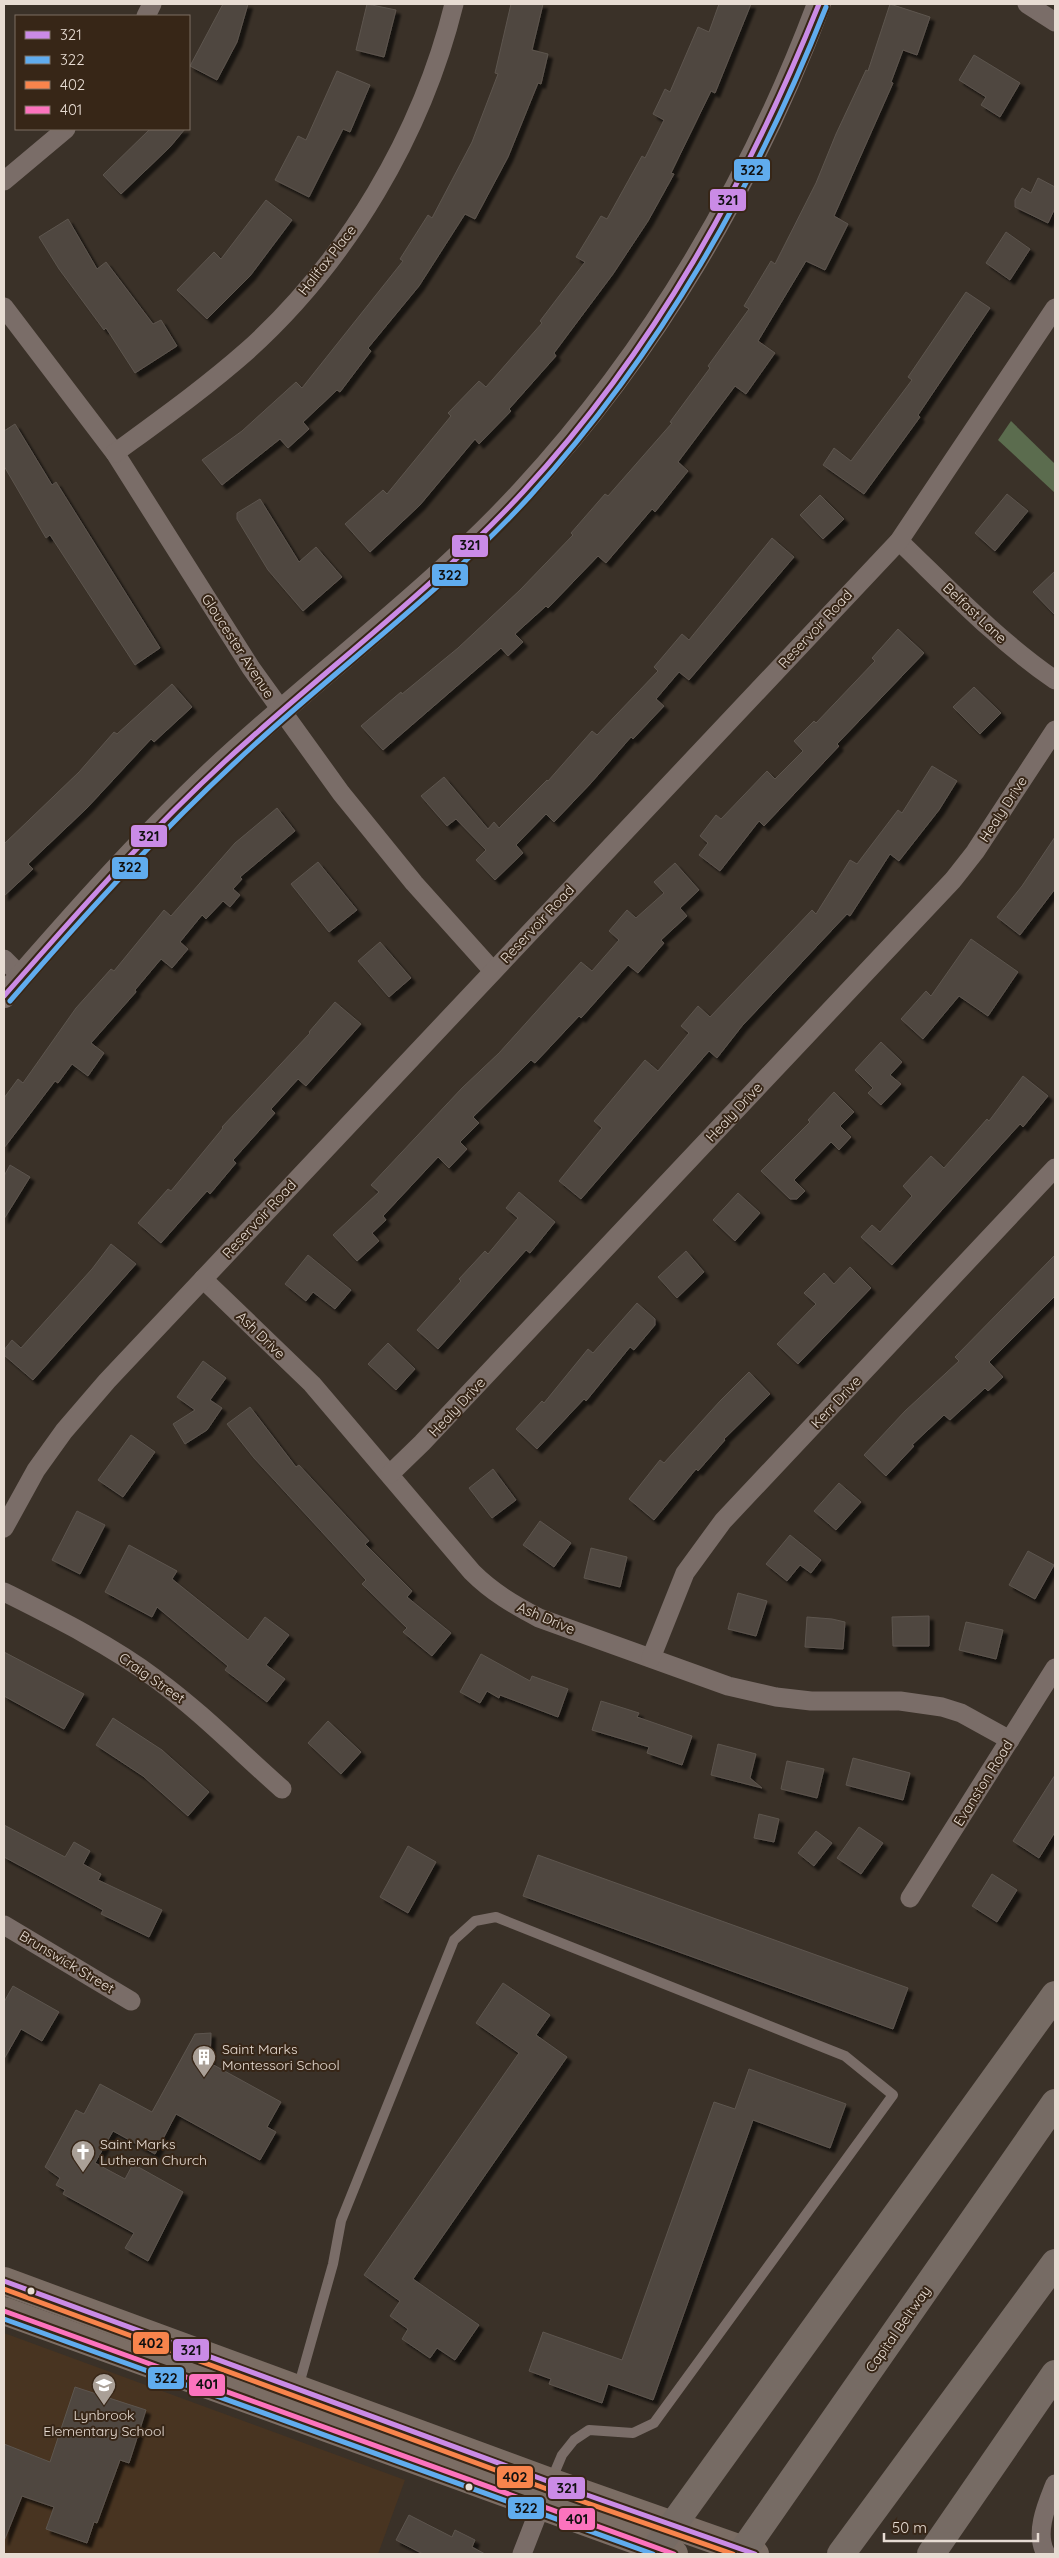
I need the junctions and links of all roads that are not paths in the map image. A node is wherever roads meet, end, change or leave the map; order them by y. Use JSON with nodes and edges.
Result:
{"nodes":[{"id":1,"x":454,"y":4,"type":"edge"},
{"id":2,"x":819,"y":4,"type":"edge"},
{"id":3,"x":1030,"y":5,"type":"edge"},
{"id":4,"x":1055,"y":22,"type":"edge"},
{"id":5,"x":65,"y":130,"type":"edge"},
{"id":6,"x":4,"y":181,"type":"edge"},
{"id":7,"x":4,"y":307,"type":"edge"},
{"id":8,"x":1055,"y":308,"type":"edge"},
{"id":9,"x":115,"y":453,"type":"junction"},
{"id":10,"x":899,"y":541,"type":"junction"},
{"id":11,"x":1055,"y":680,"type":"edge"},
{"id":12,"x":281,"y":711,"type":"junction"},
{"id":13,"x":1055,"y":730,"type":"edge"},
{"id":14,"x":4,"y":959,"type":"edge"},
{"id":15,"x":493,"y":971,"type":"junction"},
{"id":16,"x":21,"y":976,"type":"junction"},
{"id":17,"x":4,"y":996,"type":"edge"},
{"id":18,"x":1055,"y":1168,"type":"edge"},
{"id":19,"x":202,"y":1279,"type":"junction"},
{"id":20,"x":390,"y":1474,"type":"junction"},
{"id":21,"x":4,"y":1528,"type":"edge"},
{"id":22,"x":4,"y":1592,"type":"edge"},
{"id":23,"x":651,"y":1658,"type":"junction"},
{"id":24,"x":1055,"y":1668,"type":"edge"},
{"id":25,"x":1010,"y":1740,"type":"junction"},
{"id":26,"x":282,"y":1789,"type":"dead end"},
{"id":27,"x":910,"y":1898,"type":"dead end"},
{"id":28,"x":4,"y":1925,"type":"edge"},
{"id":29,"x":1055,"y":1996,"type":"edge"},
{"id":30,"x":131,"y":2001,"type":"dead end"},
{"id":31,"x":1055,"y":2103,"type":"edge"},
{"id":32,"x":1055,"y":2263,"type":"edge"},
{"id":33,"x":4,"y":2281,"type":"edge"},
{"id":34,"x":4,"y":2311,"type":"edge"},
{"id":35,"x":1055,"y":2374,"type":"edge"},
{"id":36,"x":298,"y":2389,"type":"junction"},
{"id":37,"x":288,"y":2415,"type":"junction"},
{"id":38,"x":550,"y":2482,"type":"junction"},
{"id":39,"x":1055,"y":2484,"type":"edge"},
{"id":40,"x":540,"y":2507,"type":"junction"},
{"id":41,"x":522,"y":2554,"type":"edge"},
{"id":42,"x":652,"y":2554,"type":"edge"},
{"id":43,"x":674,"y":2554,"type":"edge"},
{"id":44,"x":741,"y":2554,"type":"edge"},
{"id":45,"x":756,"y":2554,"type":"edge"},
{"id":46,"x":841,"y":2554,"type":"edge"},
{"id":47,"x":931,"y":2554,"type":"edge"},
{"id":48,"x":1046,"y":2554,"type":"edge"}],
"edges":[{"from":1,"to":9,"type":"street","name":"Halifax Place"},
{"from":2,"to":12,"type":"street"},
{"from":3,"to":4,"type":"street"},
{"from":5,"to":6,"type":"street"},
{"from":7,"to":9,"type":"street","name":"Gloucester Avenue"},
{"from":8,"to":10,"type":"street","name":"Reservoir Road"},
{"from":9,"to":12,"type":"street","name":"Gloucester Avenue"},
{"from":10,"to":11,"type":"street","name":"Belfast Lane"},
{"from":10,"to":15,"type":"street","name":"Reservoir Road"},
{"from":12,"to":15,"type":"street","name":"Gloucester Avenue"},
{"from":12,"to":16,"type":"street"},
{"from":13,"to":20,"type":"street","name":"Healy Drive"},
{"from":14,"to":16,"type":"street"},
{"from":15,"to":19,"type":"street","name":"Reservoir Road"},
{"from":16,"to":17,"type":"street"},
{"from":18,"to":23,"type":"street","name":"Kerr Drive"},
{"from":19,"to":20,"type":"street","name":"Ash Drive"},
{"from":19,"to":21,"type":"street","name":"Reservoir Road"},
{"from":20,"to":23,"type":"street","name":"Ash Drive"},
{"from":22,"to":26,"type":"street","name":"Craig Street"},
{"from":23,"to":25,"type":"street","name":"Ash Drive"},
{"from":24,"to":25,"type":"street","name":"Evanston Road"},
{"from":25,"to":27,"type":"street","name":"Evanston Road"},
{"from":28,"to":30,"type":"street","name":"Brunswick Street"},
{"from":29,"to":42,"type":"highway"},
{"from":31,"to":44,"type":"highway","name":"Capital Beltway"},
{"from":32,"to":46,"type":"highway"},
{"from":33,"to":36,"type":"main road"},
{"from":34,"to":37,"type":"main road"},
{"from":35,"to":47,"type":"highway"},
{"from":36,"to":37,"type":"lane"},
{"from":36,"to":38,"type":"main road"},
{"from":36,"to":38,"type":"lane"},
{"from":37,"to":40,"type":"main road"},
{"from":38,"to":40,"type":"street"},
{"from":38,"to":45,"type":"main road"},
{"from":39,"to":48,"type":"street"},
{"from":40,"to":41,"type":"street"},
{"from":40,"to":43,"type":"main road"}]}
